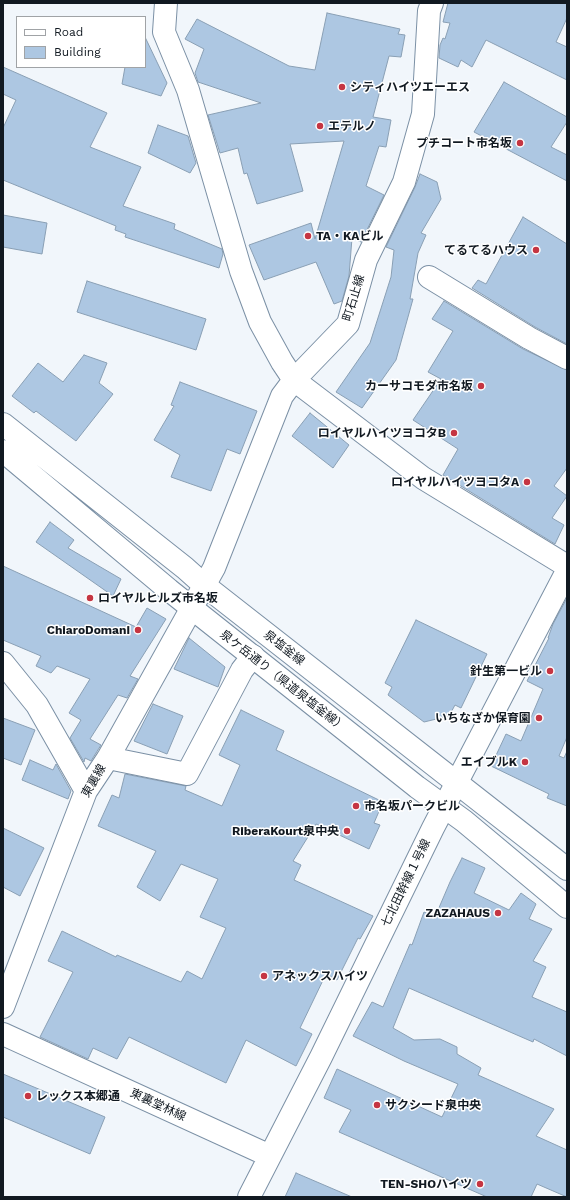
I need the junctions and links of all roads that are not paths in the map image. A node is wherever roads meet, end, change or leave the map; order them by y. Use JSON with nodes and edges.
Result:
{"nodes":[{"id":1,"x":166,"y":3,"type":"edge"},
{"id":2,"x":432,"y":3,"type":"edge"},
{"id":3,"x":429,"y":277,"type":"dead end"},
{"id":4,"x":567,"y":358,"type":"edge"},
{"id":5,"x":294,"y":380,"type":"junction"},
{"id":6,"x":3,"y":424,"type":"edge"},
{"id":7,"x":3,"y":451,"type":"edge"},
{"id":8,"x":567,"y":566,"type":"edge"},
{"id":9,"x":567,"y":571,"type":"edge"},
{"id":10,"x":209,"y":576,"type":"junction"},
{"id":11,"x":192,"y":607,"type":"junction"},
{"id":12,"x":253,"y":656,"type":"junction"},
{"id":13,"x":3,"y":663,"type":"edge"},
{"id":14,"x":108,"y":758,"type":"junction"},
{"id":15,"x":457,"y":784,"type":"junction"},
{"id":16,"x":86,"y":791,"type":"junction"},
{"id":17,"x":444,"y":807,"type":"junction"},
{"id":18,"x":567,"y":869,"type":"edge"},
{"id":19,"x":567,"y":906,"type":"edge"},
{"id":20,"x":3,"y":1007,"type":"edge"},
{"id":21,"x":3,"y":1034,"type":"edge"},
{"id":22,"x":270,"y":1156,"type":"junction"},
{"id":23,"x":249,"y":1197,"type":"edge"}],
"edges":[{"from":1,"to":5,"type":"street"},
{"from":2,"to":5,"type":"street","name":"町石止線"},
{"from":3,"to":4,"type":"street"},
{"from":5,"to":8,"type":"street"},
{"from":5,"to":10,"type":"street","name":"町石止線"},
{"from":6,"to":10,"type":"street","name":"泉塩釜線"},
{"from":7,"to":11,"type":"street","name":"泉ケ岳通り（県道泉塩釜線）"},
{"from":9,"to":15,"type":"street","name":"七北田幹線１号線"},
{"from":10,"to":11,"type":"street","name":"東裏線"},
{"from":10,"to":15,"type":"street","name":"泉塩釜線"},
{"from":11,"to":12,"type":"street","name":"泉ケ岳通り（県道泉塩釜線）"},
{"from":11,"to":14,"type":"street","name":"東裏線"},
{"from":12,"to":14,"type":"street"},
{"from":12,"to":17,"type":"street","name":"泉ケ岳通り（県道泉塩釜線）"},
{"from":13,"to":16,"type":"street"},
{"from":14,"to":16,"type":"street","name":"東裏線"},
{"from":15,"to":17,"type":"street","name":"七北田幹線１号線"},
{"from":15,"to":18,"type":"street","name":"泉塩釜線"},
{"from":16,"to":20,"type":"street","name":"東裏線"},
{"from":17,"to":19,"type":"street","name":"泉ケ岳通り（県道泉塩釜線）"},
{"from":17,"to":22,"type":"street","name":"七北田幹線１号線"},
{"from":21,"to":22,"type":"street","name":"東裏堂林線"},
{"from":22,"to":23,"type":"street","name":"七北田幹線１号線"}]}
